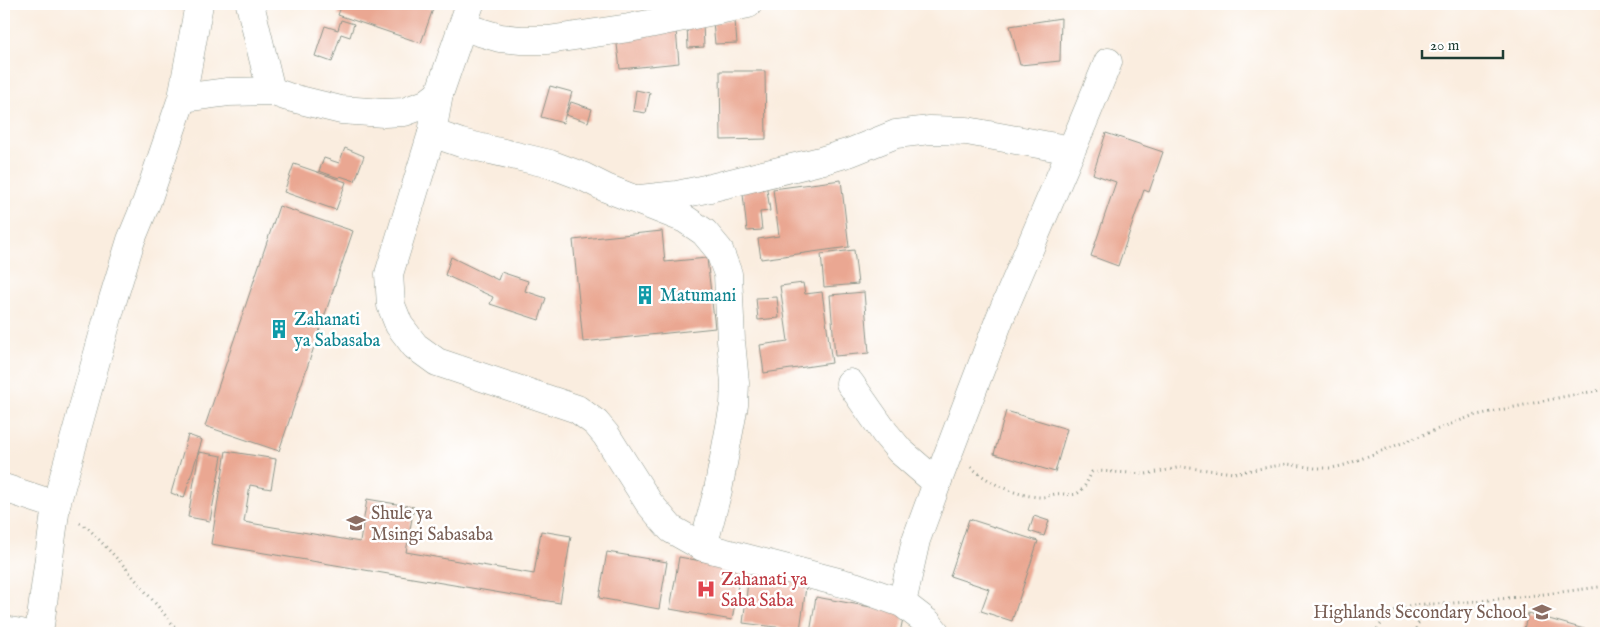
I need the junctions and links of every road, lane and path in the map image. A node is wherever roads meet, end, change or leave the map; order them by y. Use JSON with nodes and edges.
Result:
{"nodes":[{"id":1,"x":199,"y":4,"type":"edge"},
{"id":2,"x":250,"y":4,"type":"edge"},
{"id":3,"x":748,"y":4,"type":"edge"},
{"id":4,"x":467,"y":16,"type":"edge"},
{"id":5,"x":1108,"y":62,"type":"dead end"},
{"id":6,"x":271,"y":92,"type":"junction"},
{"id":7,"x":439,"y":94,"type":"junction"},
{"id":8,"x":182,"y":98,"type":"junction"},
{"id":9,"x":432,"y":133,"type":"junction"},
{"id":10,"x":1071,"y":150,"type":"junction"},
{"id":11,"x":636,"y":200,"type":"junction"},
{"id":12,"x":850,"y":383,"type":"dead end"},
{"id":13,"x":1606,"y":389,"type":"edge"},
{"id":14,"x":950,"y":449,"type":"junction"},
{"id":15,"x":937,"y":483,"type":"junction"},
{"id":16,"x":4,"y":488,"type":"edge"},
{"id":17,"x":56,"y":505,"type":"junction"},
{"id":18,"x":703,"y":547,"type":"junction"},
{"id":19,"x":1606,"y":586,"type":"edge"},
{"id":20,"x":902,"y":603,"type":"junction"},
{"id":21,"x":1426,"y":605,"type":"junction"},
{"id":22,"x":4,"y":630,"type":"edge"},
{"id":23,"x":21,"y":633,"type":"edge"},
{"id":24,"x":39,"y":633,"type":"edge"},
{"id":25,"x":180,"y":633,"type":"edge"},
{"id":26,"x":936,"y":633,"type":"edge"},
{"id":27,"x":1374,"y":633,"type":"edge"},
{"id":28,"x":1414,"y":633,"type":"edge"}],
"edges":[{"from":1,"to":8,"type":"street"},
{"from":2,"to":6,"type":"street"},
{"from":3,"to":4,"type":"street"},
{"from":4,"to":7,"type":"street"},
{"from":5,"to":10,"type":"street"},
{"from":6,"to":7,"type":"street"},
{"from":6,"to":8,"type":"street"},
{"from":7,"to":9,"type":"street"},
{"from":8,"to":17,"type":"street"},
{"from":9,"to":11,"type":"street"},
{"from":9,"to":18,"type":"street"},
{"from":10,"to":11,"type":"street"},
{"from":10,"to":14,"type":"street"},
{"from":11,"to":18,"type":"street"},
{"from":12,"to":15,"type":"street"},
{"from":13,"to":14,"type":"path"},
{"from":14,"to":15,"type":"street"},
{"from":15,"to":20,"type":"street"},
{"from":16,"to":17,"type":"street"},
{"from":17,"to":24,"type":"street"},
{"from":17,"to":25,"type":"path"},
{"from":18,"to":20,"type":"street"},
{"from":19,"to":21,"type":"path"},
{"from":20,"to":26,"type":"street"},
{"from":21,"to":27,"type":"path"},
{"from":21,"to":28,"type":"path"},
{"from":22,"to":23,"type":"street"}]}
